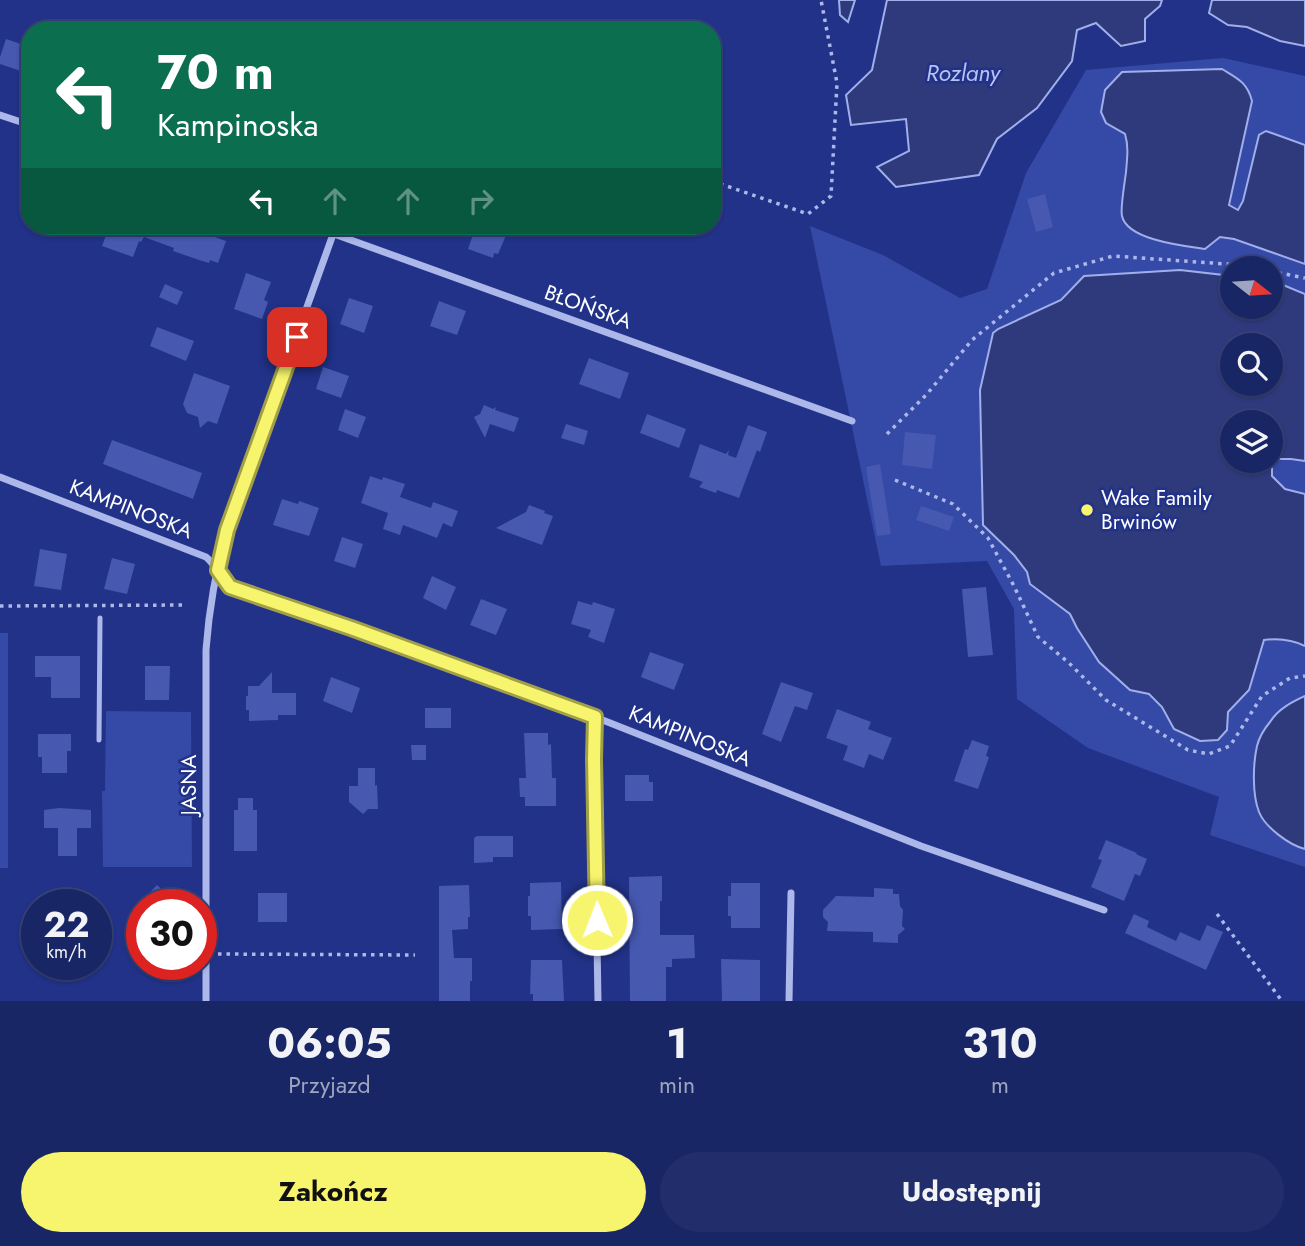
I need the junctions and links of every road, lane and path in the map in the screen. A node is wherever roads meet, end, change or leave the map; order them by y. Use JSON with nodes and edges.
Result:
{"nodes":[{"id":1,"x":821,"y":0,"type":"edge"},
{"id":2,"x":0,"y":115,"type":"edge"},
{"id":3,"x":21,"y":122,"type":"edge"},
{"id":4,"x":721,"y":184,"type":"edge"},
{"id":5,"x":333,"y":235,"type":"edge"},
{"id":6,"x":351,"y":235,"type":"edge"},
{"id":7,"x":1220,"y":264,"type":"edge"},
{"id":8,"x":1283,"y":274,"type":"edge"},
{"id":9,"x":1305,"y":278,"type":"edge"},
{"id":10,"x":852,"y":421,"type":"dead end"},
{"id":11,"x":887,"y":434,"type":"dead end"},
{"id":12,"x":0,"y":477,"type":"edge"},
{"id":13,"x":895,"y":480,"type":"dead end"},
{"id":14,"x":218,"y":570,"type":"junction"},
{"id":15,"x":186,"y":605,"type":"dead end"},
{"id":16,"x":0,"y":606,"type":"edge"},
{"id":17,"x":100,"y":618,"type":"dead end"},
{"id":18,"x":1305,"y":676,"type":"edge"},
{"id":19,"x":595,"y":717,"type":"junction"},
{"id":20,"x":99,"y":740,"type":"dead end"},
{"id":21,"x":206,"y":889,"type":"edge"},
{"id":22,"x":791,"y":893,"type":"dead end"},
{"id":23,"x":1104,"y":910,"type":"dead end"},
{"id":24,"x":1217,"y":914,"type":"dead end"},
{"id":25,"x":217,"y":954,"type":"edge"},
{"id":26,"x":415,"y":956,"type":"dead end"},
{"id":27,"x":206,"y":980,"type":"edge"},
{"id":28,"x":206,"y":1001,"type":"edge"},
{"id":29,"x":598,"y":1001,"type":"edge"},
{"id":30,"x":789,"y":1001,"type":"edge"},
{"id":31,"x":1282,"y":1001,"type":"edge"}],
"edges":[{"from":1,"to":4,"type":"path"},
{"from":2,"to":3,"type":"street"},
{"from":5,"to":14,"type":"street","name":"JASNA"},
{"from":6,"to":10,"type":"street","name":"BŁOŃSKA"},
{"from":7,"to":11,"type":"path"},
{"from":8,"to":9,"type":"path"},
{"from":12,"to":14,"type":"street","name":"KAMPINOSKA"},
{"from":13,"to":18,"type":"path"},
{"from":14,"to":19,"type":"street","name":"KAMPINOSKA"},
{"from":14,"to":21,"type":"street","name":"JASNA"},
{"from":15,"to":16,"type":"path"},
{"from":17,"to":20,"type":"lane"},
{"from":19,"to":23,"type":"street","name":"KAMPINOSKA"},
{"from":19,"to":29,"type":"street"},
{"from":22,"to":30,"type":"street"},
{"from":24,"to":31,"type":"path"},
{"from":25,"to":26,"type":"path"},
{"from":27,"to":28,"type":"street","name":"JASNA"}]}
